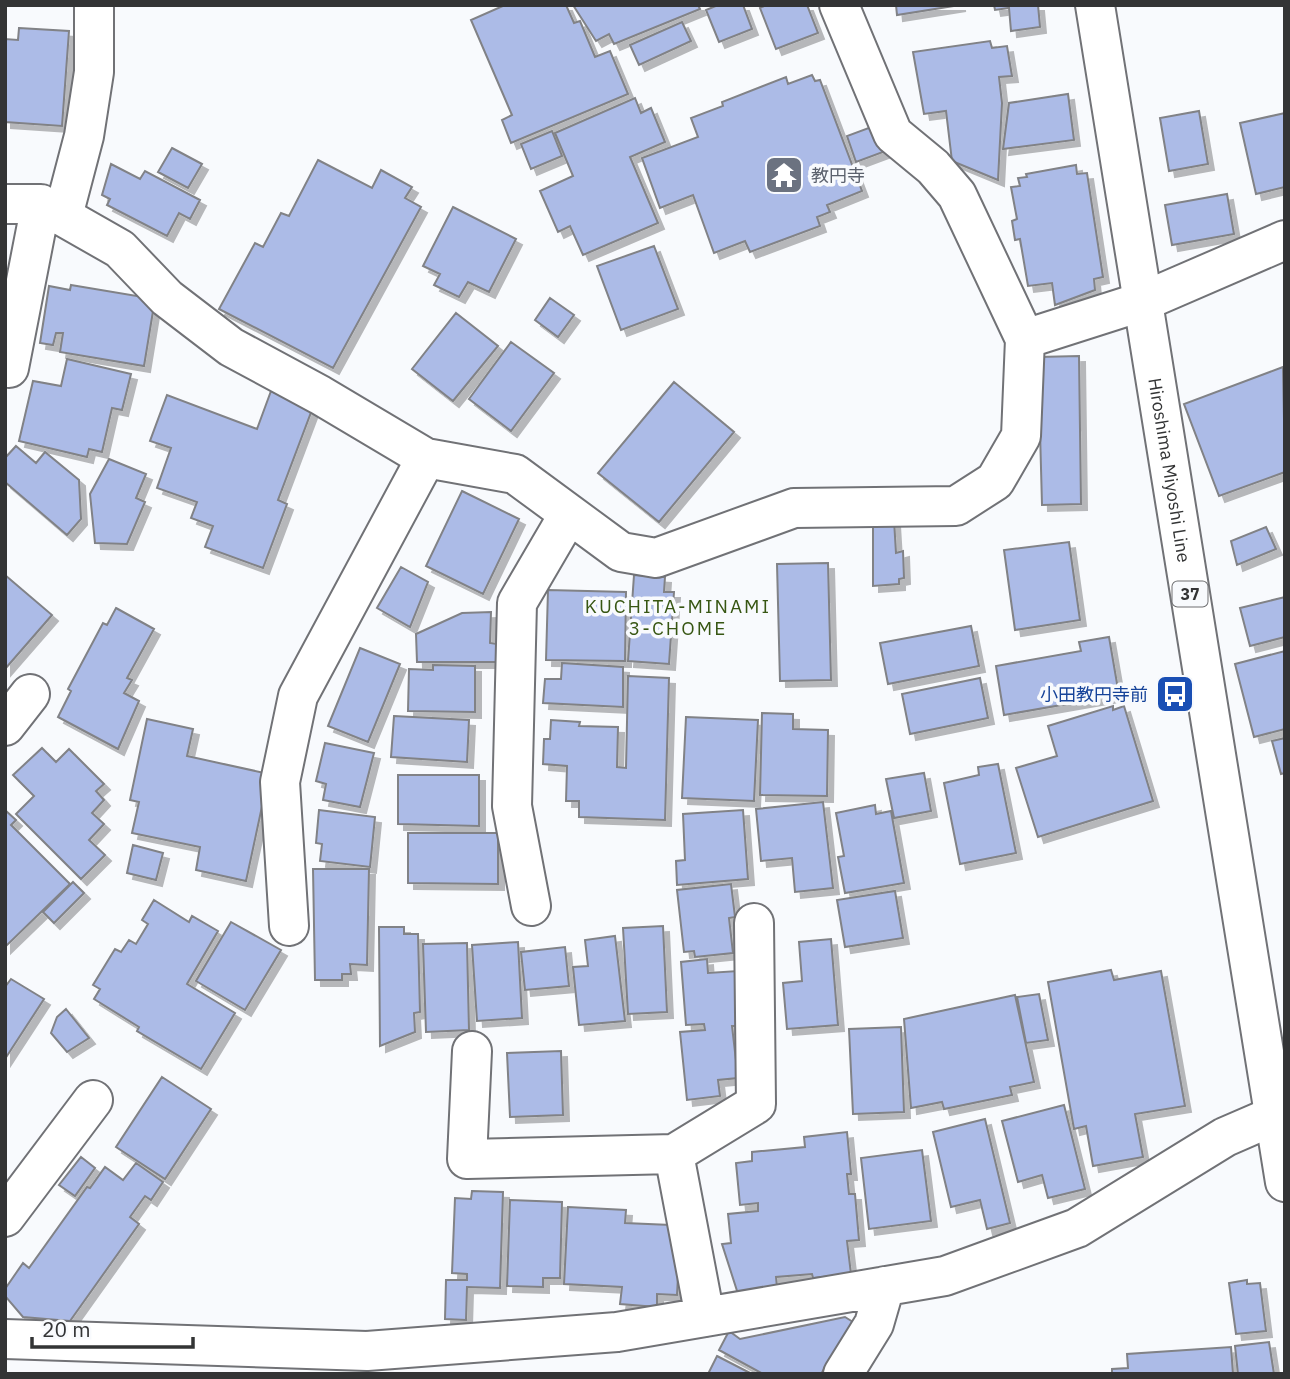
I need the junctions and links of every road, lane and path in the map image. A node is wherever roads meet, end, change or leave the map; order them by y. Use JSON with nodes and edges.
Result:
{"nodes":[{"id":1,"x":94,"y":5,"type":"edge"},
{"id":2,"x":839,"y":5,"type":"edge"},
{"id":3,"x":1095,"y":5,"type":"edge"},
{"id":4,"x":36,"y":208,"type":"edge"},
{"id":5,"x":1285,"y":240,"type":"edge"},
{"id":6,"x":1144,"y":301,"type":"junction"},
{"id":7,"x":1025,"y":339,"type":"junction"},
{"id":8,"x":9,"y":368,"type":"dead end"},
{"id":9,"x":426,"y":458,"type":"junction"},
{"id":10,"x":569,"y":514,"type":"junction"},
{"id":11,"x":30,"y":694,"type":"dead end"},
{"id":12,"x":5,"y":726,"type":"edge"},
{"id":13,"x":531,"y":906,"type":"dead end"},
{"id":14,"x":754,"y":923,"type":"dead end"},
{"id":15,"x":289,"y":926,"type":"dead end"},
{"id":16,"x":472,"y":1051,"type":"dead end"},
{"id":17,"x":93,"y":1100,"type":"dead end"},
{"id":18,"x":1279,"y":1113,"type":"edge"},
{"id":19,"x":674,"y":1154,"type":"junction"},
{"id":20,"x":1285,"y":1182,"type":"edge"},
{"id":21,"x":5,"y":1217,"type":"edge"},
{"id":22,"x":885,"y":1286,"type":"junction"},
{"id":23,"x":705,"y":1317,"type":"junction"},
{"id":24,"x":5,"y":1339,"type":"edge"},
{"id":25,"x":354,"y":1362,"type":"edge"},
{"id":26,"x":844,"y":1374,"type":"edge"}],
"edges":[{"from":1,"to":4,"type":"street"},
{"from":2,"to":7,"type":"street"},
{"from":3,"to":6,"type":"street","name":"Hiroshima Miyoshi Line","number":"37"},
{"from":4,"to":8,"type":"street"},
{"from":4,"to":9,"type":"street"},
{"from":5,"to":6,"type":"street"},
{"from":6,"to":7,"type":"street"},
{"from":6,"to":18,"type":"street","name":"Hiroshima Miyoshi Line","number":"37"},
{"from":7,"to":10,"type":"street"},
{"from":9,"to":10,"type":"street"},
{"from":9,"to":15,"type":"street"},
{"from":10,"to":13,"type":"street"},
{"from":11,"to":12,"type":"street"},
{"from":14,"to":19,"type":"street"},
{"from":16,"to":19,"type":"street"},
{"from":17,"to":21,"type":"street"},
{"from":18,"to":20,"type":"street","name":"Hiroshima Miyoshi Line","number":"37"},
{"from":18,"to":22,"type":"street"},
{"from":19,"to":23,"type":"street"},
{"from":22,"to":23,"type":"street"},
{"from":22,"to":26,"type":"street"},
{"from":23,"to":25,"type":"street"},
{"from":24,"to":25,"type":"street"}]}
